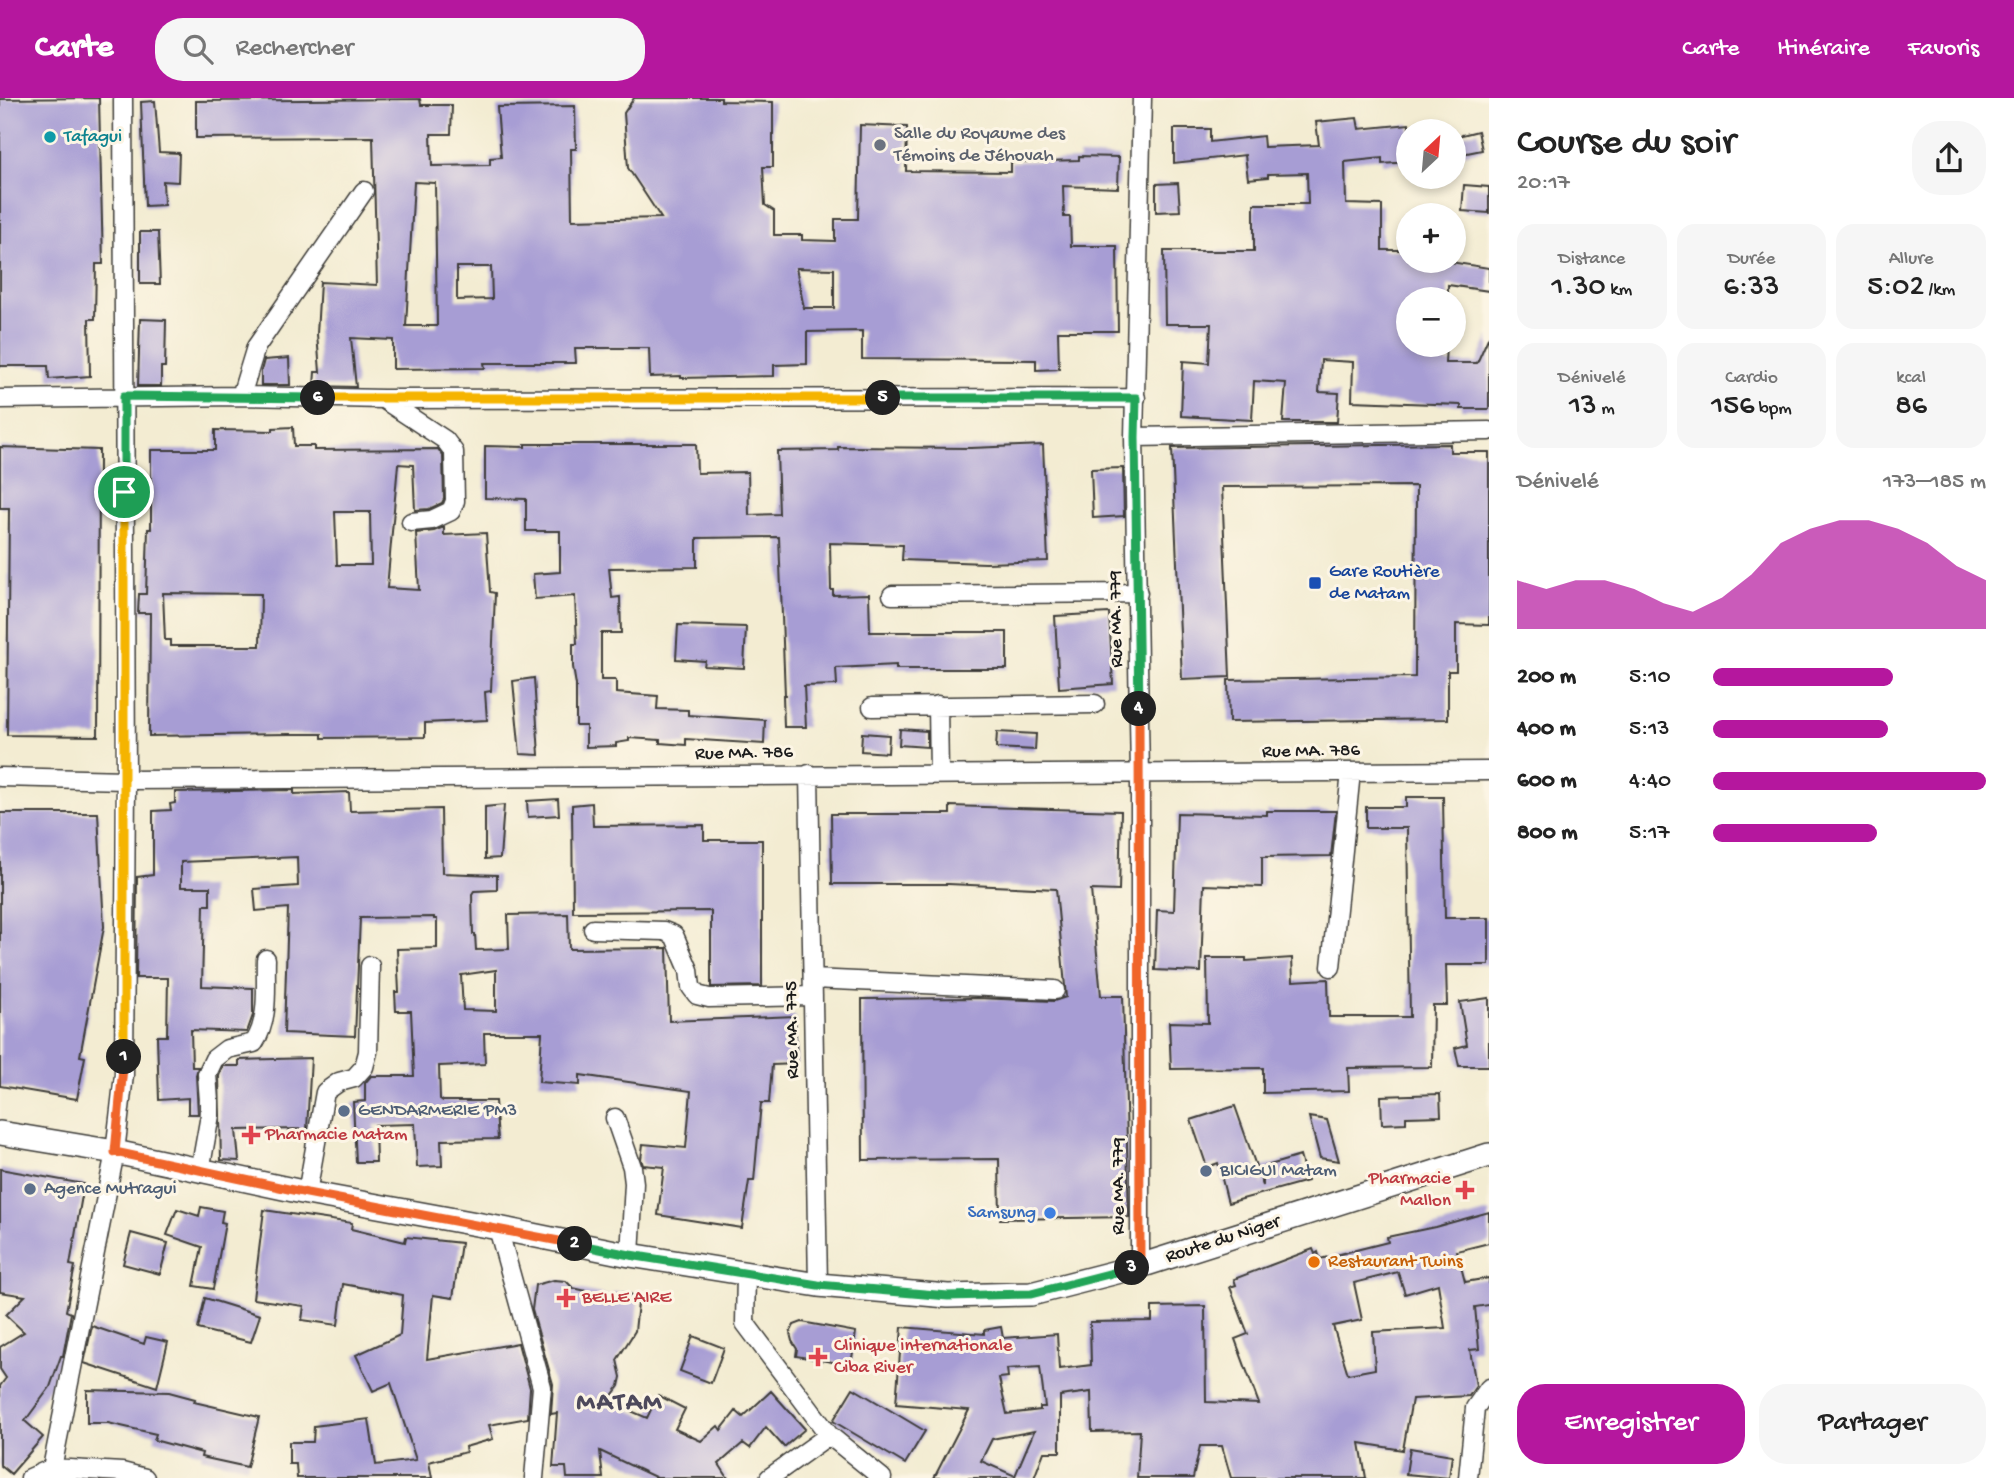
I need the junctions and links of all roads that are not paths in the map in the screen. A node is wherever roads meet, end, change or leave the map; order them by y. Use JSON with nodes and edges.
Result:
{"nodes":[{"id":1,"x":123,"y":98,"type":"edge"},
{"id":2,"x":1142,"y":98,"type":"edge"},
{"id":3,"x":364,"y":191,"type":"dead end"},
{"id":4,"x":124,"y":396,"type":"junction"},
{"id":5,"x":241,"y":396,"type":"junction"},
{"id":6,"x":1136,"y":398,"type":"junction"},
{"id":7,"x":0,"y":399,"type":"edge"},
{"id":8,"x":383,"y":399,"type":"junction"},
{"id":9,"x":1489,"y":431,"type":"edge"},
{"id":10,"x":1135,"y":437,"type":"junction"},
{"id":11,"x":411,"y":522,"type":"dead end"},
{"id":12,"x":1138,"y":593,"type":"junction"},
{"id":13,"x":892,"y":595,"type":"dead end"},
{"id":14,"x":1094,"y":704,"type":"dead end"},
{"id":15,"x":938,"y":705,"type":"junction"},
{"id":16,"x":872,"y":707,"type":"dead end"},
{"id":17,"x":1489,"y":771,"type":"edge"},
{"id":18,"x":1351,"y":772,"type":"junction"},
{"id":19,"x":809,"y":774,"type":"junction"},
{"id":20,"x":939,"y":774,"type":"junction"},
{"id":21,"x":1140,"y":775,"type":"junction"},
{"id":22,"x":0,"y":777,"type":"edge"},
{"id":23,"x":126,"y":780,"type":"junction"},
{"id":24,"x":593,"y":929,"type":"dead end"},
{"id":25,"x":266,"y":958,"type":"dead end"},
{"id":26,"x":370,"y":966,"type":"dead end"},
{"id":27,"x":1331,"y":967,"type":"dead end"},
{"id":28,"x":813,"y":988,"type":"junction"},
{"id":29,"x":1055,"y":990,"type":"dead end"},
{"id":30,"x":615,"y":1118,"type":"dead end"},
{"id":31,"x":0,"y":1133,"type":"edge"},
{"id":32,"x":115,"y":1152,"type":"junction"},
{"id":33,"x":1489,"y":1156,"type":"edge"},
{"id":34,"x":200,"y":1171,"type":"junction"},
{"id":35,"x":307,"y":1193,"type":"junction"},
{"id":36,"x":498,"y":1228,"type":"junction"},
{"id":37,"x":630,"y":1255,"type":"junction"},
{"id":38,"x":1140,"y":1266,"type":"junction"},
{"id":39,"x":746,"y":1275,"type":"junction"},
{"id":40,"x":818,"y":1285,"type":"junction"},
{"id":41,"x":1489,"y":1388,"type":"edge"},
{"id":42,"x":829,"y":1435,"type":"junction"},
{"id":43,"x":52,"y":1468,"type":"junction"},
{"id":44,"x":30,"y":1478,"type":"edge"},
{"id":45,"x":145,"y":1478,"type":"edge"},
{"id":46,"x":534,"y":1478,"type":"edge"},
{"id":47,"x":769,"y":1478,"type":"edge"},
{"id":48,"x":882,"y":1478,"type":"edge"},
{"id":49,"x":1468,"y":1478,"type":"edge"}],
"edges":[{"from":1,"to":4,"type":"street"},
{"from":2,"to":6,"type":"street","name":"Rue MA. 779"},
{"from":3,"to":5,"type":"street"},
{"from":4,"to":5,"type":"street"},
{"from":4,"to":7,"type":"street"},
{"from":4,"to":23,"type":"street"},
{"from":5,"to":8,"type":"street"},
{"from":6,"to":8,"type":"street"},
{"from":6,"to":10,"type":"street","name":"Rue MA. 779"},
{"from":8,"to":11,"type":"street"},
{"from":9,"to":10,"type":"street"},
{"from":10,"to":12,"type":"street","name":"Rue MA. 779"},
{"from":12,"to":13,"type":"street"},
{"from":12,"to":21,"type":"street","name":"Rue MA. 779"},
{"from":14,"to":15,"type":"street"},
{"from":15,"to":16,"type":"street"},
{"from":15,"to":20,"type":"street"},
{"from":17,"to":18,"type":"street","name":"Rue MA. 786"},
{"from":18,"to":21,"type":"street","name":"Rue MA. 786"},
{"from":18,"to":27,"type":"street"},
{"from":19,"to":20,"type":"street","name":"Rue MA. 786"},
{"from":19,"to":23,"type":"street","name":"Rue MA. 786"},
{"from":19,"to":28,"type":"street","name":"Rue MA. 775"},
{"from":20,"to":21,"type":"street","name":"Rue MA. 786"},
{"from":21,"to":38,"type":"street","name":"Rue MA. 779"},
{"from":22,"to":23,"type":"street","name":"Rue MA. 786"},
{"from":23,"to":32,"type":"street"},
{"from":24,"to":28,"type":"street"},
{"from":25,"to":34,"type":"street"},
{"from":26,"to":35,"type":"street"},
{"from":28,"to":29,"type":"street"},
{"from":28,"to":40,"type":"street","name":"Rue MA. 775"},
{"from":30,"to":37,"type":"street"},
{"from":31,"to":32,"type":"main road","name":"Route du Niger"},
{"from":32,"to":34,"type":"main road","name":"Route du Niger"},
{"from":32,"to":43,"type":"street"},
{"from":33,"to":38,"type":"main road","name":"Route du Niger"},
{"from":34,"to":35,"type":"main road","name":"Route du Niger"},
{"from":35,"to":36,"type":"main road","name":"Route du Niger"},
{"from":36,"to":37,"type":"main road","name":"Route du Niger"},
{"from":36,"to":46,"type":"street"},
{"from":37,"to":39,"type":"main road","name":"Route du Niger"},
{"from":38,"to":40,"type":"main road","name":"Route du Niger"},
{"from":39,"to":40,"type":"main road","name":"Route du Niger"},
{"from":39,"to":42,"type":"street"},
{"from":41,"to":49,"type":"street"},
{"from":42,"to":47,"type":"street"},
{"from":42,"to":48,"type":"street"},
{"from":43,"to":44,"type":"street"},
{"from":43,"to":45,"type":"street"}]}
